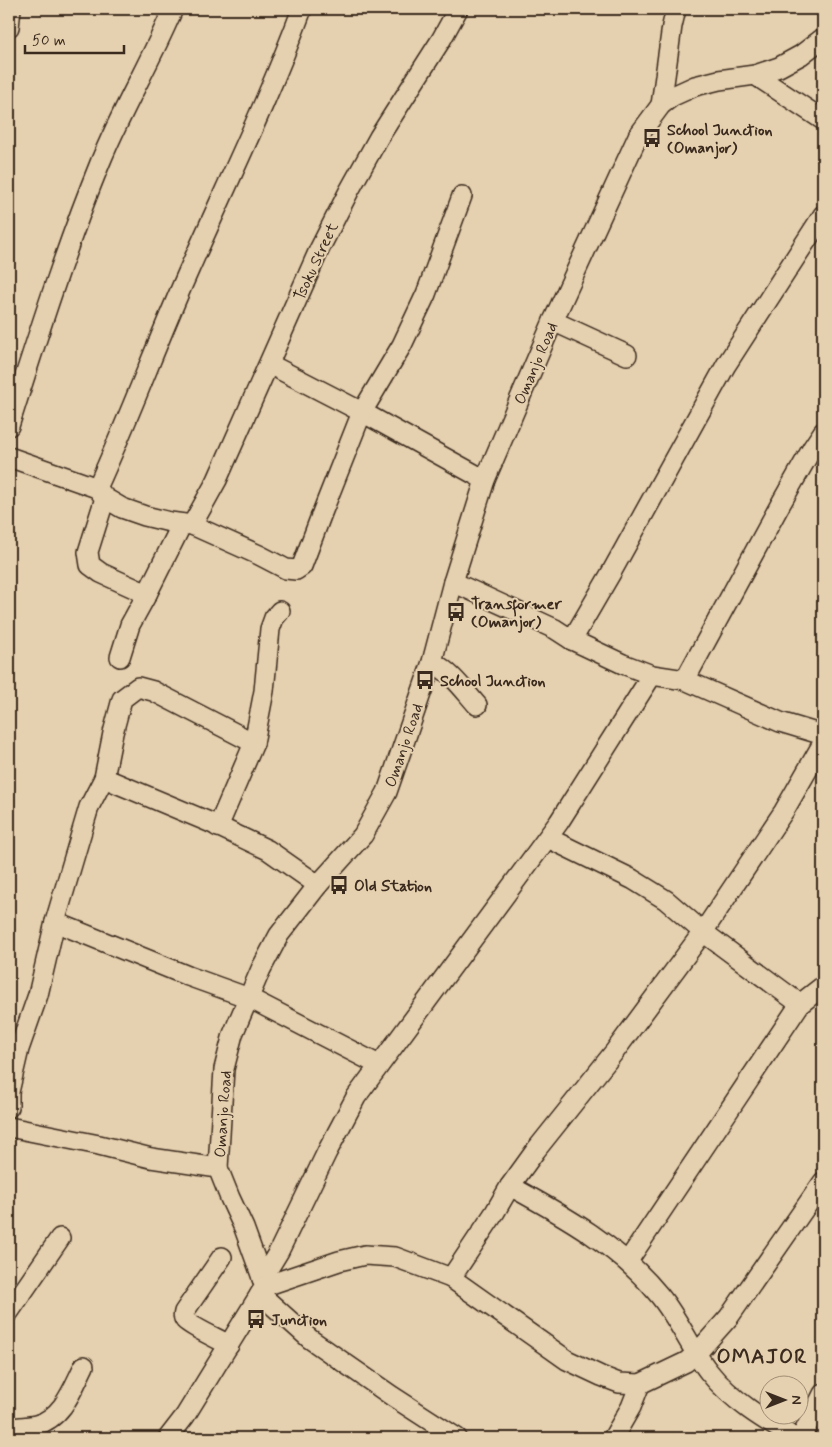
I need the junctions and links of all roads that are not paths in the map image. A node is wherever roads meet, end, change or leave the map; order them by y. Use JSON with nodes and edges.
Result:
{"nodes":[{"id":1,"x":11,"y":9,"type":"edge"},
{"id":2,"x":173,"y":9,"type":"edge"},
{"id":3,"x":302,"y":9,"type":"edge"},
{"id":4,"x":458,"y":9,"type":"edge"},
{"id":5,"x":676,"y":9,"type":"edge"},
{"id":6,"x":9,"y":28,"type":"edge"},
{"id":7,"x":823,"y":38,"type":"edge"},
{"id":8,"x":755,"y":75,"type":"junction"},
{"id":9,"x":661,"y":105,"type":"junction"},
{"id":10,"x":823,"y":120,"type":"edge"},
{"id":11,"x":462,"y":196,"type":"dead end"},
{"id":12,"x":823,"y":215,"type":"edge"},
{"id":13,"x":553,"y":321,"type":"junction"},
{"id":14,"x":628,"y":355,"type":"dead end"},
{"id":15,"x":269,"y":364,"type":"junction"},
{"id":16,"x":362,"y":412,"type":"junction"},
{"id":17,"x":9,"y":426,"type":"edge"},
{"id":18,"x":823,"y":432,"type":"edge"},
{"id":19,"x":9,"y":457,"type":"edge"},
{"id":20,"x":485,"y":480,"type":"junction"},
{"id":21,"x":101,"y":493,"type":"junction"},
{"id":22,"x":187,"y":524,"type":"junction"},
{"id":23,"x":453,"y":582,"type":"junction"},
{"id":24,"x":147,"y":594,"type":"junction"},
{"id":25,"x":280,"y":611,"type":"dead end"},
{"id":26,"x":572,"y":640,"type":"junction"},
{"id":27,"x":120,"y":656,"type":"dead end"},
{"id":28,"x":432,"y":662,"type":"junction"},
{"id":29,"x":652,"y":675,"type":"junction"},
{"id":30,"x":685,"y":680,"type":"junction"},
{"id":31,"x":477,"y":705,"type":"dead end"},
{"id":32,"x":823,"y":734,"type":"edge"},
{"id":33,"x":254,"y":743,"type":"junction"},
{"id":34,"x":823,"y":743,"type":"edge"},
{"id":35,"x":104,"y":778,"type":"junction"},
{"id":36,"x":218,"y":827,"type":"junction"},
{"id":37,"x":548,"y":838,"type":"junction"},
{"id":38,"x":318,"y":885,"type":"junction"},
{"id":39,"x":55,"y":922,"type":"junction"},
{"id":40,"x":703,"y":932,"type":"junction"},
{"id":41,"x":823,"y":986,"type":"edge"},
{"id":42,"x":249,"y":998,"type":"junction"},
{"id":43,"x":800,"y":1004,"type":"junction"},
{"id":44,"x":379,"y":1065,"type":"junction"},
{"id":45,"x":9,"y":1107,"type":"edge"},
{"id":46,"x":9,"y":1126,"type":"edge"},
{"id":47,"x":218,"y":1168,"type":"junction"},
{"id":48,"x":823,"y":1182,"type":"edge"},
{"id":49,"x":510,"y":1186,"type":"junction"},
{"id":50,"x":60,"y":1238,"type":"dead end"},
{"id":51,"x":222,"y":1257,"type":"dead end"},
{"id":52,"x":628,"y":1261,"type":"junction"},
{"id":53,"x":452,"y":1278,"type":"junction"},
{"id":54,"x":262,"y":1286,"type":"junction"},
{"id":55,"x":9,"y":1312,"type":"edge"},
{"id":56,"x":230,"y":1345,"type":"junction"},
{"id":57,"x":697,"y":1353,"type":"junction"},
{"id":58,"x":84,"y":1366,"type":"dead end"},
{"id":59,"x":640,"y":1384,"type":"junction"},
{"id":60,"x":823,"y":1394,"type":"edge"},
{"id":61,"x":9,"y":1428,"type":"edge"},
{"id":62,"x":168,"y":1438,"type":"edge"},
{"id":63,"x":456,"y":1438,"type":"edge"},
{"id":64,"x":612,"y":1438,"type":"edge"},
{"id":65,"x":795,"y":1438,"type":"edge"},
{"id":66,"x":801,"y":1438,"type":"edge"}],
"edges":[{"from":1,"to":6,"type":"street"},
{"from":2,"to":17,"type":"street"},
{"from":3,"to":21,"type":"street"},
{"from":4,"to":15,"type":"street","name":"Tsoku Street"},
{"from":5,"to":9,"type":"street"},
{"from":7,"to":8,"type":"street","name":"Omanjo Road"},
{"from":8,"to":9,"type":"street","name":"Omanjo Road"},
{"from":8,"to":10,"type":"street"},
{"from":9,"to":13,"type":"street","name":"Omanjo Road"},
{"from":11,"to":16,"type":"street"},
{"from":12,"to":26,"type":"street"},
{"from":13,"to":14,"type":"street"},
{"from":13,"to":20,"type":"street","name":"Omanjo Road"},
{"from":15,"to":16,"type":"street"},
{"from":15,"to":22,"type":"street","name":"Tsoku Street"},
{"from":16,"to":20,"type":"street"},
{"from":16,"to":22,"type":"street"},
{"from":18,"to":30,"type":"street"},
{"from":19,"to":21,"type":"street"},
{"from":20,"to":23,"type":"street","name":"Omanjo Road"},
{"from":21,"to":22,"type":"street"},
{"from":21,"to":24,"type":"street"},
{"from":22,"to":24,"type":"street","name":"Tsoku Street"},
{"from":23,"to":26,"type":"street"},
{"from":23,"to":28,"type":"street","name":"Omanjo Road"},
{"from":24,"to":27,"type":"street","name":"Tsoku Street"},
{"from":25,"to":33,"type":"street"},
{"from":26,"to":29,"type":"street"},
{"from":28,"to":31,"type":"street"},
{"from":28,"to":38,"type":"street","name":"Omanjo Road"},
{"from":29,"to":30,"type":"street"},
{"from":29,"to":37,"type":"street"},
{"from":30,"to":32,"type":"street"},
{"from":33,"to":35,"type":"street"},
{"from":33,"to":36,"type":"street"},
{"from":34,"to":40,"type":"street"},
{"from":35,"to":36,"type":"street"},
{"from":35,"to":39,"type":"street"},
{"from":36,"to":38,"type":"street"},
{"from":37,"to":40,"type":"street"},
{"from":37,"to":44,"type":"street"},
{"from":38,"to":42,"type":"street","name":"Omanjo Road"},
{"from":39,"to":42,"type":"street"},
{"from":39,"to":45,"type":"street"},
{"from":40,"to":43,"type":"street"},
{"from":40,"to":49,"type":"street"},
{"from":41,"to":43,"type":"street"},
{"from":42,"to":44,"type":"street"},
{"from":42,"to":47,"type":"street","name":"Omanjo Road"},
{"from":43,"to":52,"type":"street"},
{"from":44,"to":54,"type":"street"},
{"from":46,"to":47,"type":"street"},
{"from":47,"to":54,"type":"street","name":"Omanjo Road"},
{"from":48,"to":57,"type":"street"},
{"from":49,"to":52,"type":"street"},
{"from":49,"to":53,"type":"street"},
{"from":50,"to":55,"type":"street"},
{"from":51,"to":56,"type":"street"},
{"from":52,"to":57,"type":"street"},
{"from":53,"to":54,"type":"street"},
{"from":53,"to":59,"type":"street"},
{"from":54,"to":56,"type":"street"},
{"from":54,"to":63,"type":"street"},
{"from":56,"to":62,"type":"street"},
{"from":57,"to":59,"type":"street"},
{"from":57,"to":65,"type":"street"},
{"from":58,"to":61,"type":"street"},
{"from":59,"to":64,"type":"street"},
{"from":60,"to":66,"type":"street"}]}
